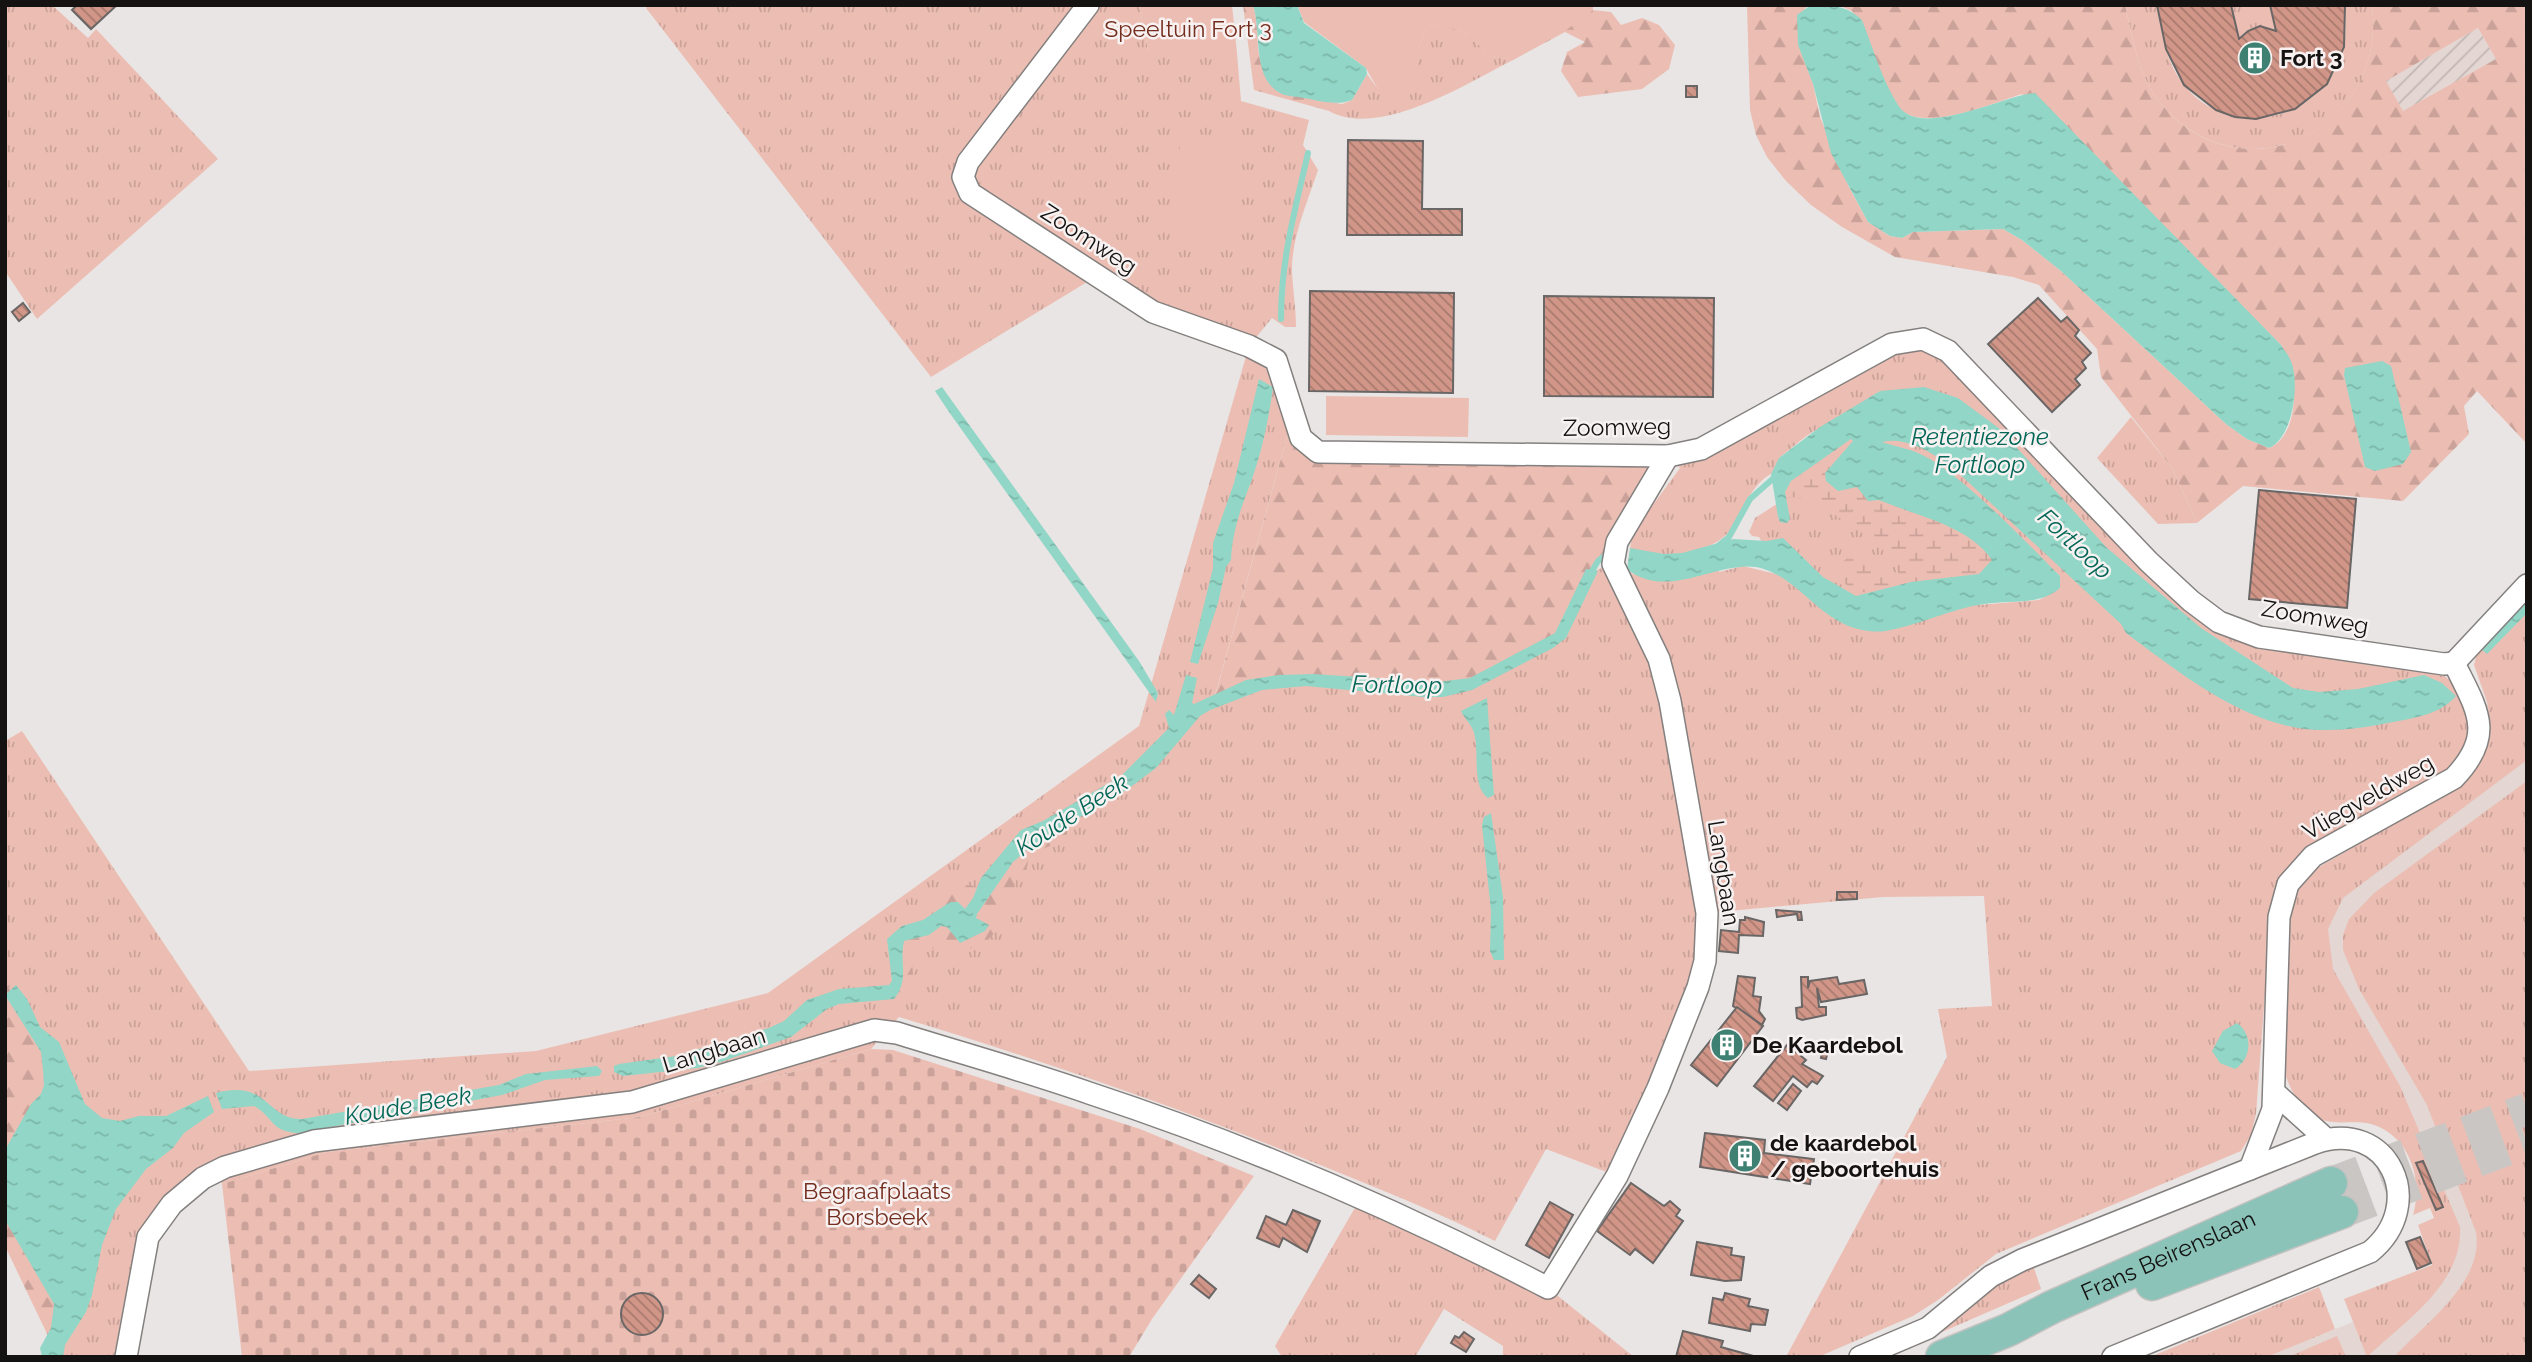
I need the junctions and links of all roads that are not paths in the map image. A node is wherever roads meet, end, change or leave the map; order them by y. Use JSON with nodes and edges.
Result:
{"nodes":[{"id":1,"x":1088,"y":5,"type":"edge"},
{"id":2,"x":1668,"y":456,"type":"junction"},
{"id":3,"x":2527,"y":585,"type":"edge"},
{"id":4,"x":2454,"y":663,"type":"junction"},
{"id":5,"x":2275,"y":1093,"type":"junction"},
{"id":6,"x":2326,"y":1139,"type":"junction"},
{"id":7,"x":2250,"y":1168,"type":"junction"},
{"id":8,"x":2331,"y":1183,"type":"tunnel mouth"},
{"id":9,"x":2342,"y":1212,"type":"tunnel mouth"},
{"id":10,"x":2008,"y":1330,"type":"junction"},
{"id":11,"x":127,"y":1357,"type":"edge"},
{"id":12,"x":1860,"y":1357,"type":"edge"},
{"id":13,"x":1942,"y":1357,"type":"edge"},
{"id":14,"x":2113,"y":1357,"type":"edge"}],
"edges":[{"from":1,"to":2,"type":"street","name":"Zoomweg"},
{"from":2,"to":4,"type":"street","name":"Zoomweg"},
{"from":2,"to":11,"type":"street","name":"Langbaan"},
{"from":3,"to":4,"type":"street"},
{"from":4,"to":5,"type":"street","name":"Vliegveldweg"},
{"from":5,"to":6,"type":"street"},
{"from":5,"to":7,"type":"street","name":"Vliegveldweg"},
{"from":6,"to":7,"type":"street"},
{"from":6,"to":14,"type":"street"},
{"from":7,"to":12,"type":"street"},
{"from":8,"to":10,"type":"main road","name":"Frans Beirenslaan"},
{"from":9,"to":10,"type":"main road","name":"Frans Beirenslaan"},
{"from":10,"to":13,"type":"main road","name":"Frans Beirenslaan"}]}
